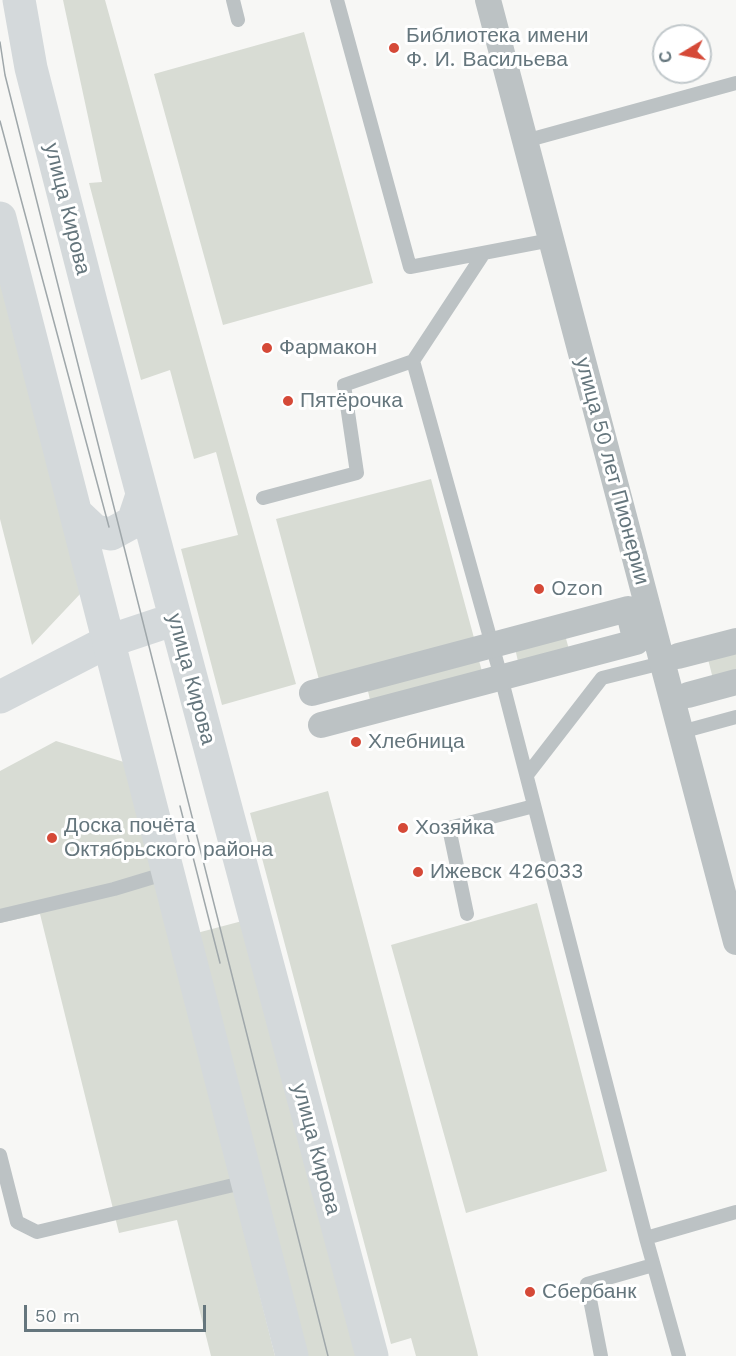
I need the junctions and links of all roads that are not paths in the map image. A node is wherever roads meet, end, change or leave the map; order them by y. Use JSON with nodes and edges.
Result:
{"nodes":[{"id":1,"x":19,"y":0,"type":"edge"},
{"id":2,"x":233,"y":0,"type":"edge"},
{"id":3,"x":337,"y":0,"type":"edge"},
{"id":4,"x":488,"y":0,"type":"edge"},
{"id":5,"x":238,"y":20,"type":"dead end"},
{"id":6,"x":736,"y":83,"type":"edge"},
{"id":7,"x":525,"y":141,"type":"junction"},
{"id":8,"x":0,"y":218,"type":"edge"},
{"id":9,"x":551,"y":240,"type":"junction"},
{"id":10,"x":484,"y":253,"type":"junction"},
{"id":11,"x":413,"y":361,"type":"junction"},
{"id":12,"x":142,"y":495,"type":"junction"},
{"id":13,"x":263,"y":498,"type":"dead end"},
{"id":14,"x":77,"y":514,"type":"junction"},
{"id":15,"x":175,"y":619,"type":"junction"},
{"id":16,"x":109,"y":641,"type":"junction"},
{"id":17,"x":736,"y":641,"type":"edge"},
{"id":18,"x":492,"y":645,"type":"junction"},
{"id":19,"x":670,"y":660,"type":"junction"},
{"id":20,"x":501,"y":677,"type":"junction"},
{"id":21,"x":736,"y":682,"type":"edge"},
{"id":22,"x":312,"y":693,"type":"dead end"},
{"id":23,"x":688,"y":695,"type":"dead end"},
{"id":24,"x":0,"y":697,"type":"edge"},
{"id":25,"x":736,"y":717,"type":"edge"},
{"id":26,"x":321,"y":725,"type":"dead end"},
{"id":27,"x":681,"y":732,"type":"junction"},
{"id":28,"x":527,"y":775,"type":"junction"},
{"id":29,"x":534,"y":806,"type":"junction"},
{"id":30,"x":167,"y":873,"type":"junction"},
{"id":31,"x":467,"y":914,"type":"dead end"},
{"id":32,"x":0,"y":916,"type":"edge"},
{"id":33,"x":736,"y":942,"type":"edge"},
{"id":34,"x":0,"y":1155,"type":"edge"},
{"id":35,"x":246,"y":1182,"type":"junction"},
{"id":36,"x":736,"y":1212,"type":"edge"},
{"id":37,"x":646,"y":1238,"type":"junction"},
{"id":38,"x":653,"y":1265,"type":"junction"},
{"id":39,"x":292,"y":1356,"type":"edge"},
{"id":40,"x":372,"y":1356,"type":"edge"},
{"id":41,"x":601,"y":1356,"type":"edge"},
{"id":42,"x":679,"y":1356,"type":"edge"}],
"edges":[{"from":1,"to":12,"type":"main road","name":"улица Кирова"},
{"from":2,"to":5,"type":"lane"},
{"from":3,"to":10,"type":"lane"},
{"from":4,"to":7,"type":"street","name":"улица 50 лет Пионерии"},
{"from":6,"to":7,"type":"lane"},
{"from":7,"to":9,"type":"street","name":"улица 50 лет Пионерии"},
{"from":8,"to":14,"type":"main road"},
{"from":9,"to":10,"type":"lane"},
{"from":9,"to":19,"type":"street","name":"улица 50 лет Пионерии"},
{"from":10,"to":11,"type":"lane"},
{"from":11,"to":13,"type":"lane"},
{"from":11,"to":18,"type":"lane"},
{"from":12,"to":14,"type":"main road"},
{"from":12,"to":15,"type":"main road","name":"улица Кирова"},
{"from":14,"to":16,"type":"main road"},
{"from":15,"to":16,"type":"main road"},
{"from":15,"to":40,"type":"main road","name":"улица Кирова"},
{"from":16,"to":24,"type":"main road"},
{"from":16,"to":30,"type":"main road"},
{"from":17,"to":19,"type":"street"},
{"from":18,"to":20,"type":"lane"},
{"from":18,"to":20,"type":"street"},
{"from":18,"to":22,"type":"street"},
{"from":19,"to":27,"type":"street","name":"улица 50 лет Пионерии"},
{"from":19,"to":28,"type":"lane"},
{"from":20,"to":26,"type":"street"},
{"from":20,"to":28,"type":"lane"},
{"from":21,"to":23,"type":"street"},
{"from":25,"to":27,"type":"lane"},
{"from":27,"to":33,"type":"street","name":"улица 50 лет Пионерии"},
{"from":28,"to":29,"type":"lane"},
{"from":29,"to":31,"type":"lane"},
{"from":29,"to":37,"type":"lane"},
{"from":30,"to":32,"type":"lane"},
{"from":30,"to":35,"type":"main road"},
{"from":34,"to":35,"type":"lane"},
{"from":35,"to":39,"type":"main road"},
{"from":36,"to":37,"type":"lane"},
{"from":37,"to":38,"type":"lane"},
{"from":38,"to":41,"type":"lane"},
{"from":38,"to":42,"type":"lane"}]}
